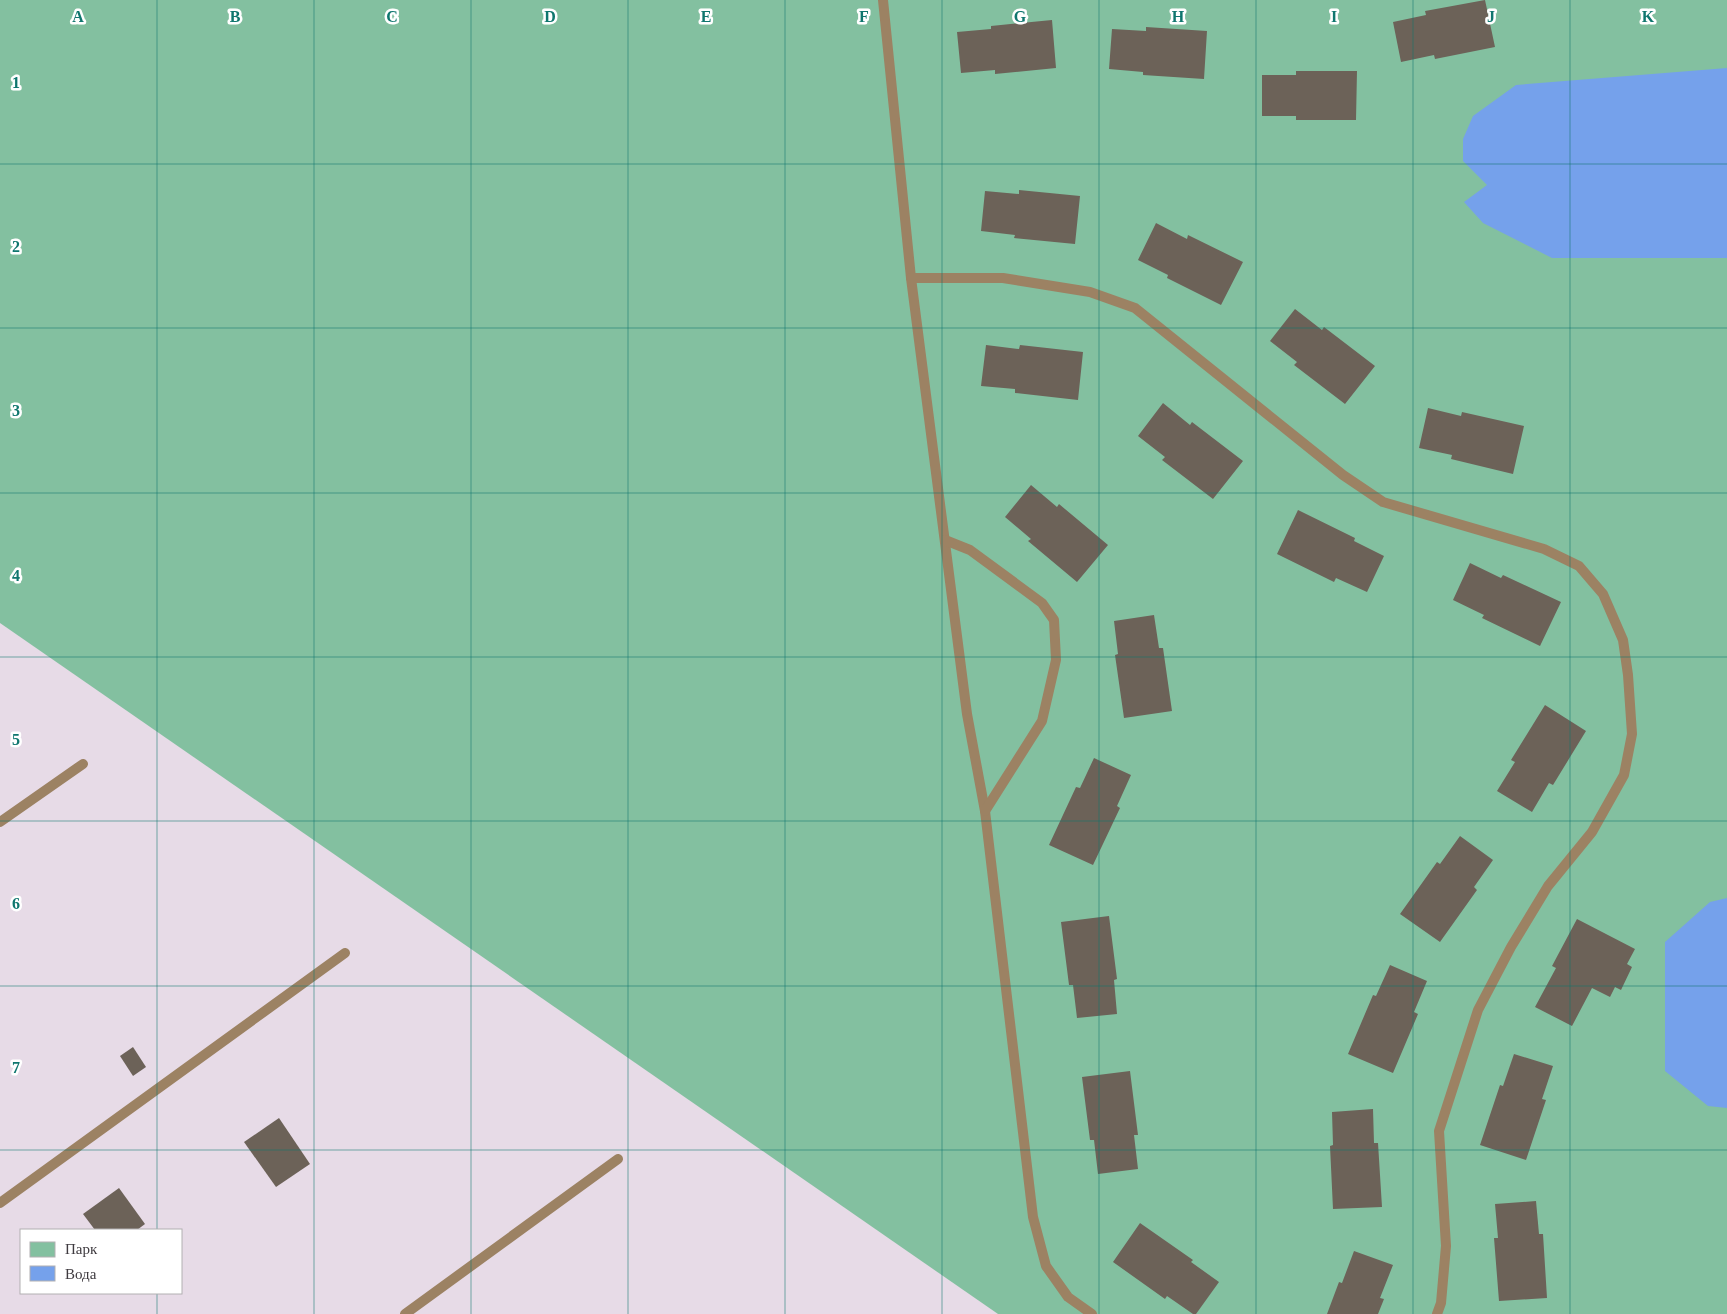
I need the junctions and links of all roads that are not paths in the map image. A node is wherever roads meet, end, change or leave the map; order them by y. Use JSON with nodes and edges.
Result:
{"nodes":[{"id":1,"x":883,"y":0,"type":"edge"},
{"id":2,"x":911,"y":278,"type":"junction"},
{"id":3,"x":944,"y":540,"type":"junction"},
{"id":4,"x":83,"y":764,"type":"dead end"},
{"id":5,"x":985,"y":810,"type":"junction"},
{"id":6,"x":0,"y":822,"type":"edge"},
{"id":7,"x":345,"y":953,"type":"dead end"},
{"id":8,"x":618,"y":1159,"type":"dead end"},
{"id":9,"x":0,"y":1203,"type":"edge"},
{"id":10,"x":405,"y":1314,"type":"edge"},
{"id":11,"x":1092,"y":1314,"type":"edge"},
{"id":12,"x":1437,"y":1314,"type":"edge"}],
"edges":[{"from":1,"to":2,"type":"lane"},
{"from":2,"to":3,"type":"lane"},
{"from":2,"to":12,"type":"lane"},
{"from":3,"to":5,"type":"lane"},
{"from":3,"to":5,"type":"lane"},
{"from":4,"to":6,"type":"lane"},
{"from":5,"to":11,"type":"lane"},
{"from":7,"to":9,"type":"lane"},
{"from":8,"to":10,"type":"lane"}]}
